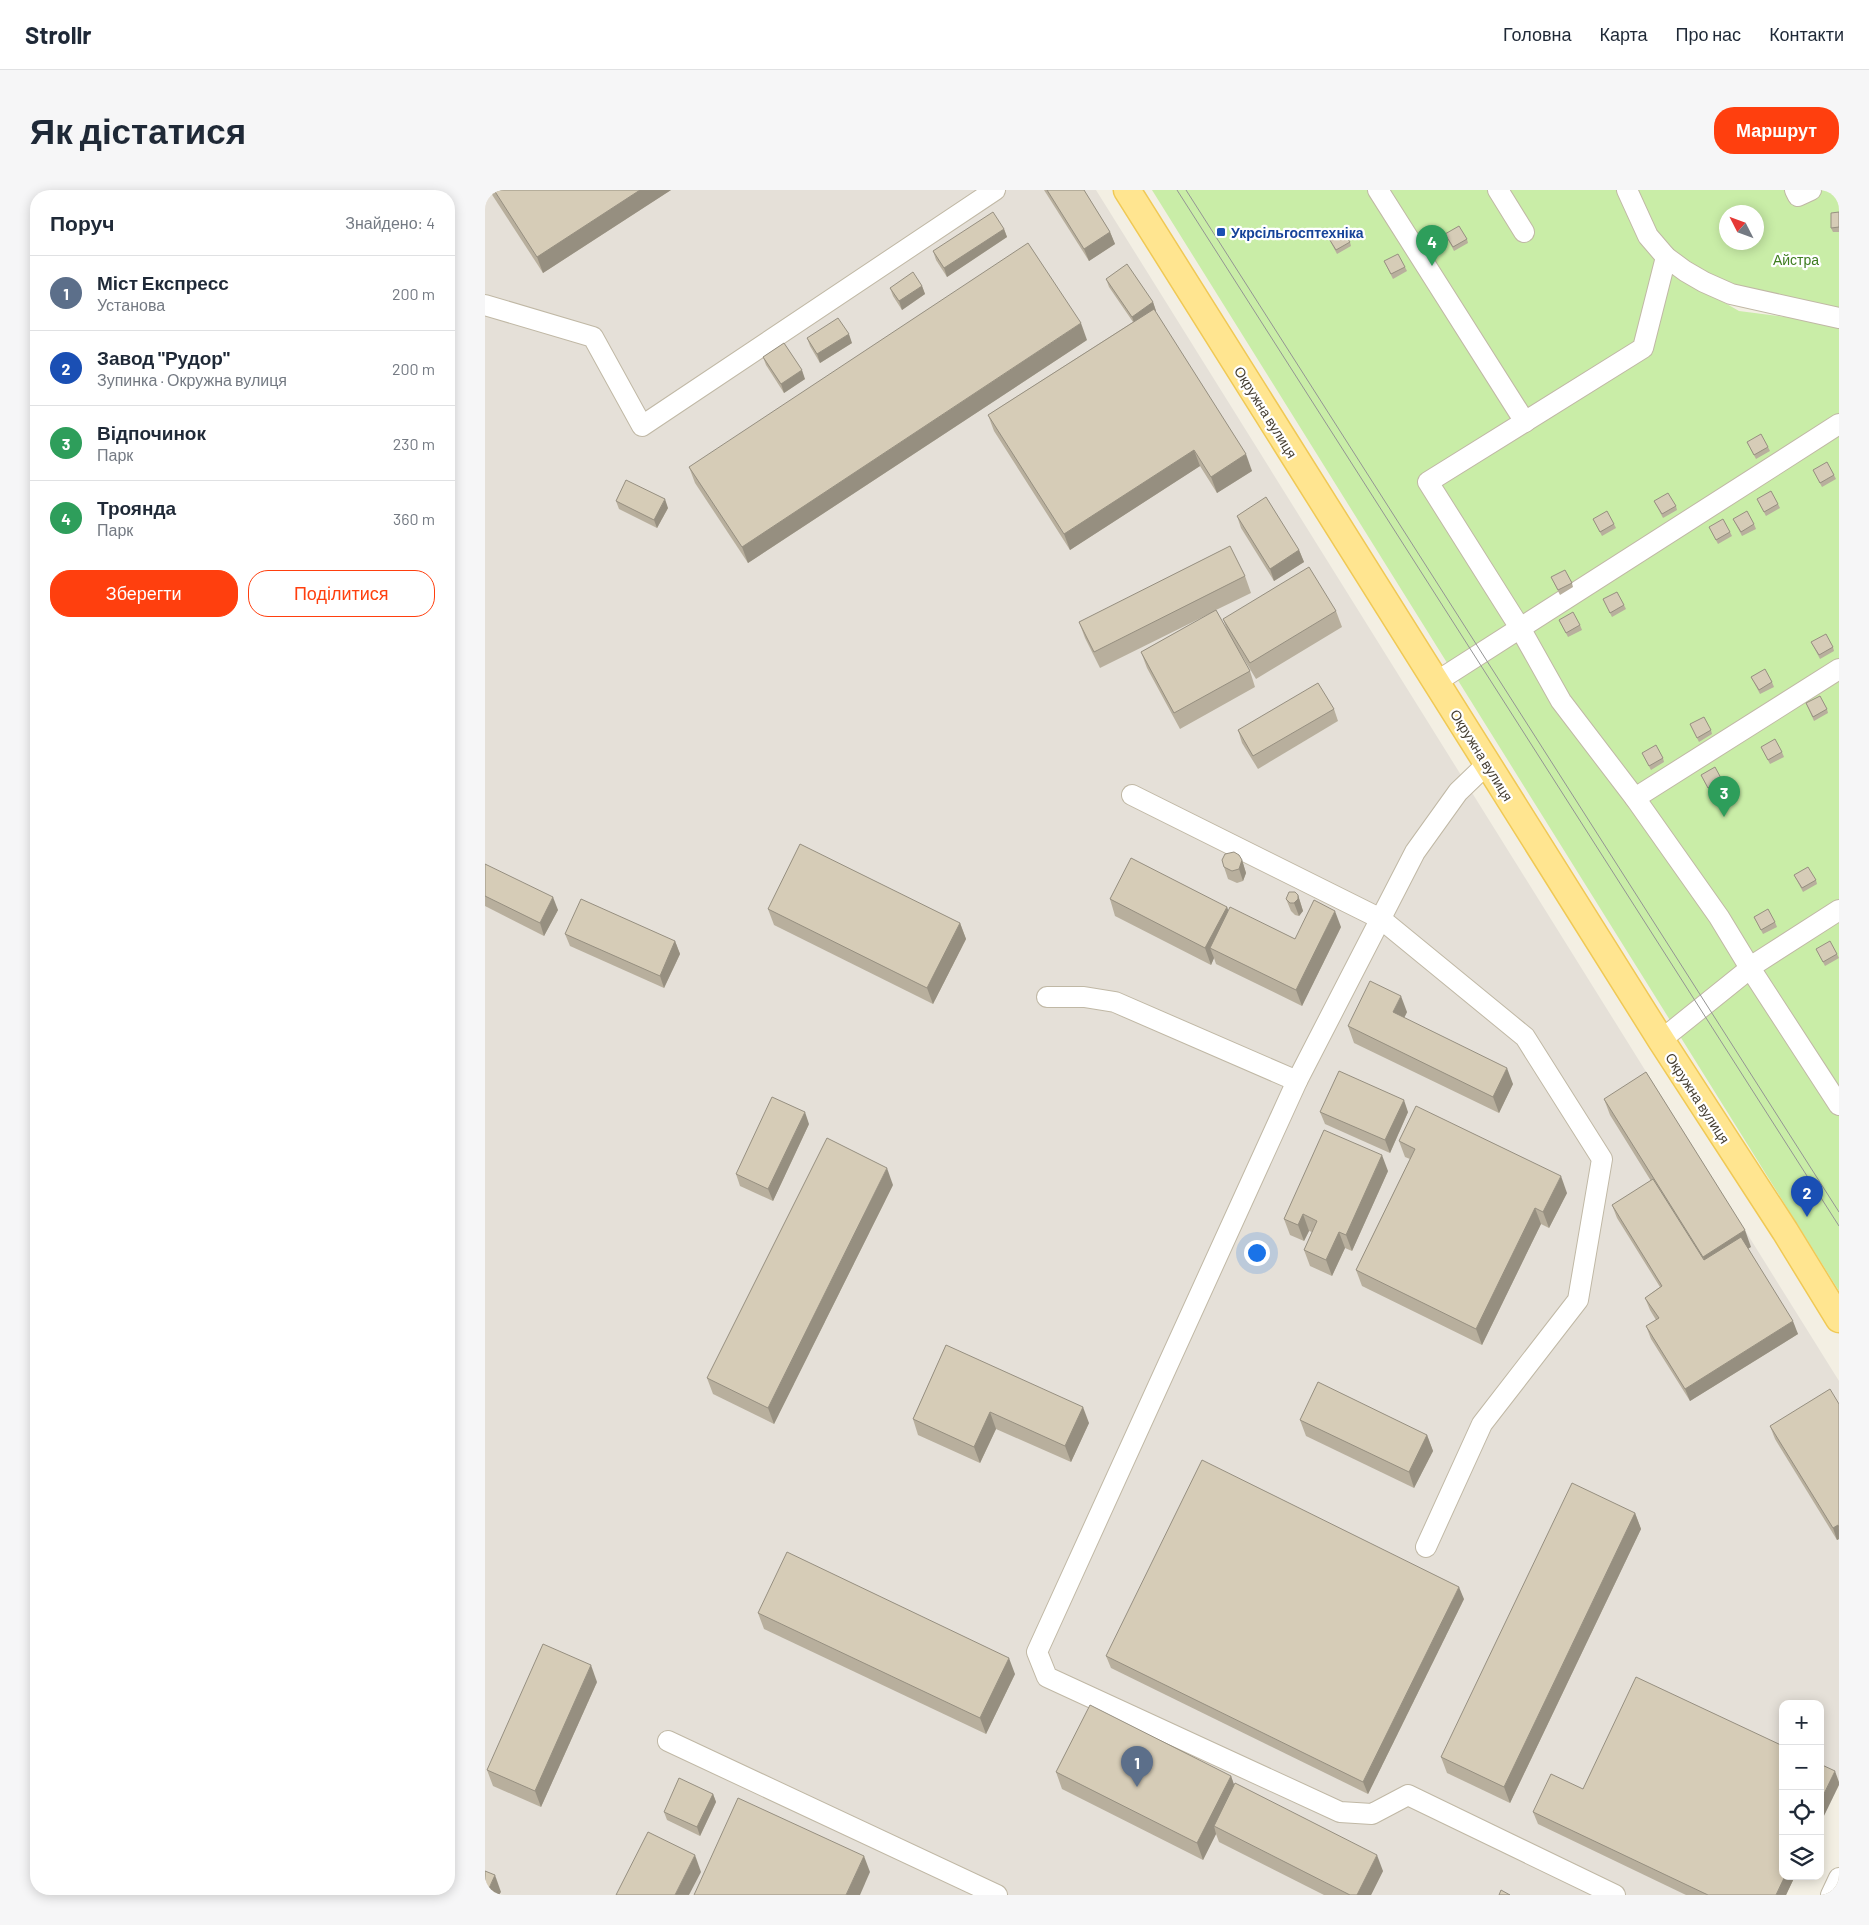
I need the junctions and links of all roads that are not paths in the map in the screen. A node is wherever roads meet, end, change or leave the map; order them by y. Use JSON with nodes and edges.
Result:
{"nodes":[{"id":1,"x":995,"y":190,"type":"edge"},
{"id":2,"x":1127,"y":190,"type":"edge"},
{"id":3,"x":1379,"y":190,"type":"edge"},
{"id":4,"x":1499,"y":190,"type":"edge"},
{"id":5,"x":1627,"y":190,"type":"edge"},
{"id":6,"x":1795,"y":190,"type":"edge"},
{"id":7,"x":1811,"y":190,"type":"edge"},
{"id":8,"x":1524,"y":232,"type":"dead end"},
{"id":9,"x":1666,"y":257,"type":"junction"},
{"id":10,"x":485,"y":305,"type":"edge"},
{"id":11,"x":1839,"y":318,"type":"edge"},
{"id":12,"x":1525,"y":422,"type":"junction"},
{"id":13,"x":1839,"y":424,"type":"edge"},
{"id":14,"x":1520,"y":628,"type":"junction"},
{"id":15,"x":1839,"y":669,"type":"edge"},
{"id":16,"x":1436,"y":682,"type":"junction"},
{"id":17,"x":1487,"y":764,"type":"junction"},
{"id":18,"x":1132,"y":795,"type":"dead end"},
{"id":19,"x":1635,"y":798,"type":"junction"},
{"id":20,"x":1839,"y":910,"type":"edge"},
{"id":21,"x":1381,"y":920,"type":"junction"},
{"id":22,"x":1750,"y":968,"type":"junction"},
{"id":23,"x":1047,"y":998,"type":"dead end"},
{"id":24,"x":1661,"y":1040,"type":"junction"},
{"id":25,"x":1297,"y":1080,"type":"junction"},
{"id":26,"x":1839,"y":1105,"type":"edge"},
{"id":27,"x":1839,"y":1319,"type":"edge"},
{"id":28,"x":1426,"y":1547,"type":"dead end"},
{"id":29,"x":668,"y":1741,"type":"dead end"},
{"id":30,"x":1839,"y":1878,"type":"edge"},
{"id":31,"x":997,"y":1895,"type":"edge"},
{"id":32,"x":1615,"y":1895,"type":"edge"},
{"id":33,"x":1831,"y":1895,"type":"edge"}],
"edges":[{"from":1,"to":10,"type":"street"},
{"from":2,"to":16,"type":"main road","name":"Окружна вулиця"},
{"from":3,"to":12,"type":"street"},
{"from":4,"to":8,"type":"street"},
{"from":5,"to":9,"type":"street"},
{"from":6,"to":7,"type":"street"},
{"from":9,"to":11,"type":"street"},
{"from":9,"to":12,"type":"street"},
{"from":12,"to":14,"type":"street"},
{"from":13,"to":14,"type":"street"},
{"from":14,"to":16,"type":"street"},
{"from":14,"to":19,"type":"street"},
{"from":15,"to":19,"type":"street"},
{"from":16,"to":17,"type":"main road","name":"Окружна вулиця"},
{"from":17,"to":21,"type":"street"},
{"from":17,"to":24,"type":"main road","name":"Окружна вулиця"},
{"from":18,"to":21,"type":"street"},
{"from":19,"to":22,"type":"street"},
{"from":20,"to":22,"type":"street"},
{"from":21,"to":25,"type":"street"},
{"from":21,"to":28,"type":"street"},
{"from":22,"to":24,"type":"street"},
{"from":22,"to":26,"type":"street"},
{"from":23,"to":25,"type":"street"},
{"from":24,"to":27,"type":"main road","name":"Окружна вулиця"},
{"from":25,"to":32,"type":"street"},
{"from":29,"to":31,"type":"street"},
{"from":30,"to":33,"type":"street"}]}
